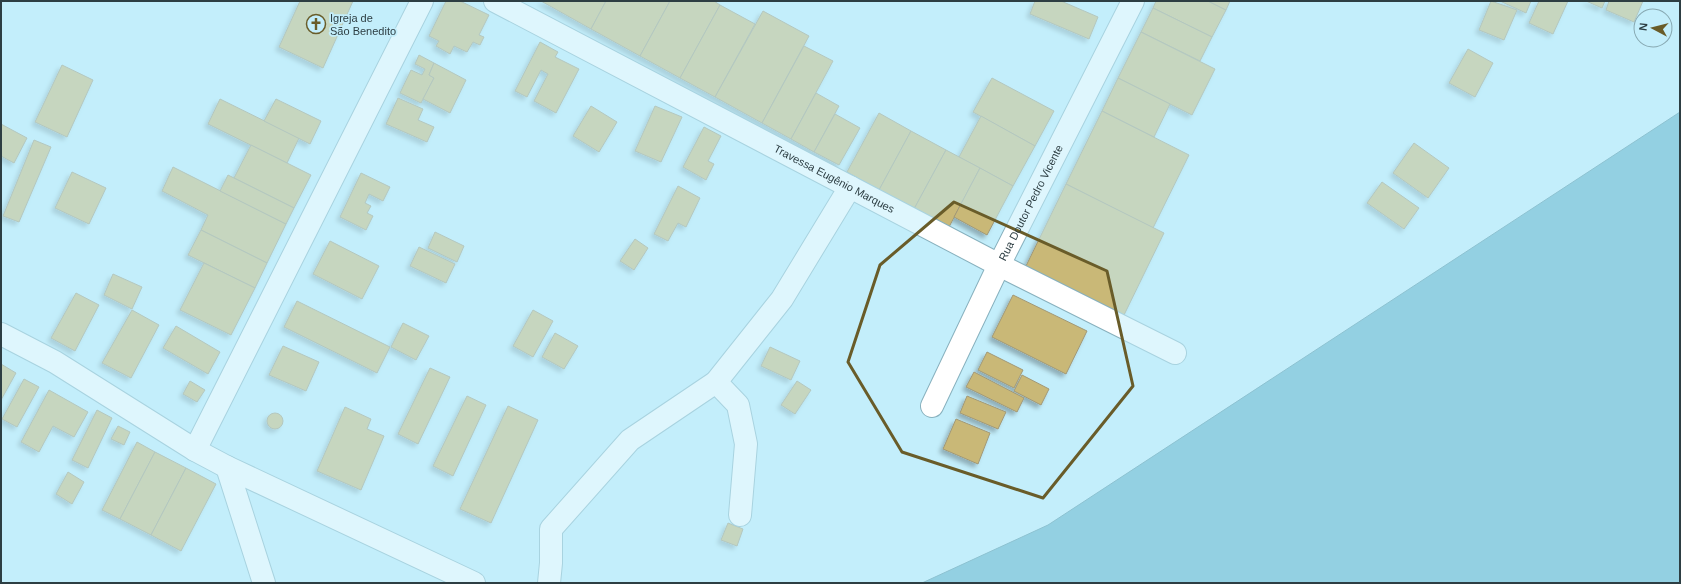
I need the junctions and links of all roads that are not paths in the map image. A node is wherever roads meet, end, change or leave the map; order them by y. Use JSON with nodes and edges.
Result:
{"nodes":[{"id":1,"x":422,"y":1,"type":"edge"},
{"id":2,"x":495,"y":1,"type":"edge"},
{"id":3,"x":1133,"y":1,"type":"edge"},
{"id":4,"x":850,"y":187,"type":"junction"},
{"id":5,"x":999,"y":265,"type":"junction"},
{"id":6,"x":1,"y":334,"type":"edge"},
{"id":7,"x":1175,"y":353,"type":"dead end"},
{"id":8,"x":716,"y":382,"type":"junction"},
{"id":9,"x":932,"y":406,"type":"dead end"},
{"id":10,"x":195,"y":450,"type":"junction"},
{"id":11,"x":227,"y":467,"type":"junction"},
{"id":12,"x":740,"y":515,"type":"dead end"},
{"id":13,"x":264,"y":583,"type":"edge"},
{"id":14,"x":474,"y":583,"type":"edge"},
{"id":15,"x":549,"y":583,"type":"edge"}],
"edges":[{"from":1,"to":10,"type":"street"},
{"from":2,"to":4,"type":"street","name":"Travessa Eugênio Marques"},
{"from":3,"to":5,"type":"street","name":"Rua Doutor Pedro Vicente"},
{"from":4,"to":5,"type":"street","name":"Travessa Eugênio Marques"},
{"from":4,"to":8,"type":"street"},
{"from":5,"to":7,"type":"street","name":"Travessa Eugênio Marques"},
{"from":5,"to":9,"type":"street","name":"Rua Doutor Pedro Vicente"},
{"from":6,"to":10,"type":"street"},
{"from":8,"to":12,"type":"street"},
{"from":8,"to":15,"type":"street"},
{"from":10,"to":11,"type":"street"},
{"from":11,"to":13,"type":"street"},
{"from":11,"to":14,"type":"street"}]}
